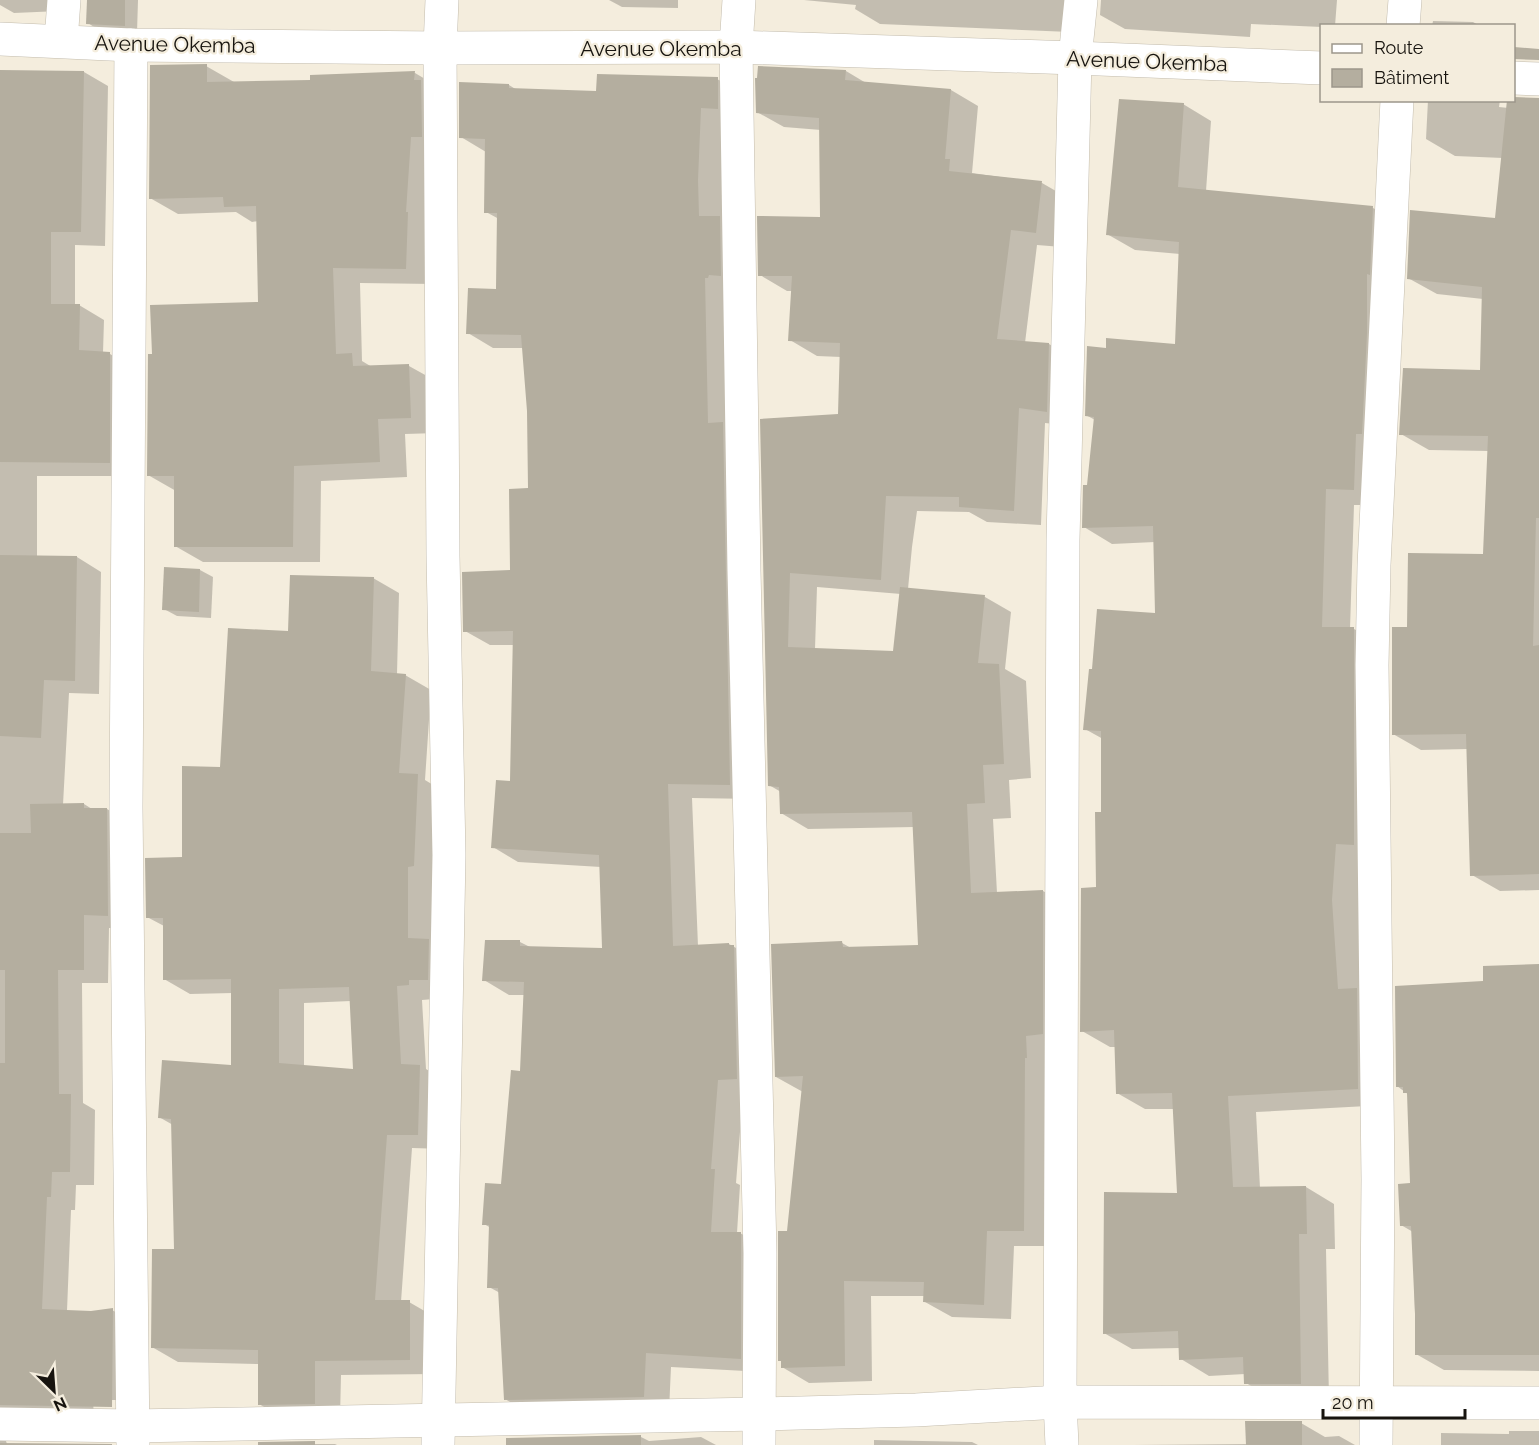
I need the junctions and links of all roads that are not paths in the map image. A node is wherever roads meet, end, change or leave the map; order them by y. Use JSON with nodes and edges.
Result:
{"nodes":[{"id":1,"x":64,"y":0,"type":"edge"},
{"id":2,"x":442,"y":0,"type":"edge"},
{"id":3,"x":739,"y":0,"type":"edge"},
{"id":4,"x":1081,"y":0,"type":"edge"},
{"id":5,"x":1405,"y":0,"type":"edge"},
{"id":6,"x":1403,"y":24,"type":"edge"},
{"id":7,"x":0,"y":39,"type":"edge"},
{"id":8,"x":61,"y":41,"type":"junction"},
{"id":9,"x":131,"y":45,"type":"junction"},
{"id":10,"x":736,"y":47,"type":"junction"},
{"id":11,"x":440,"y":48,"type":"junction"},
{"id":12,"x":1075,"y":58,"type":"junction"},
{"id":13,"x":1320,"y":68,"type":"edge"},
{"id":14,"x":1515,"y":78,"type":"edge"},
{"id":15,"x":1539,"y":80,"type":"edge"},
{"id":16,"x":1397,"y":102,"type":"edge"},
{"id":17,"x":1060,"y":1402,"type":"junction"},
{"id":18,"x":1375,"y":1403,"type":"junction"},
{"id":19,"x":1539,"y":1403,"type":"edge"},
{"id":20,"x":0,"y":1424,"type":"edge"},
{"id":21,"x":759,"y":1429,"type":"edge"},
{"id":22,"x":438,"y":1432,"type":"edge"},
{"id":23,"x":133,"y":1436,"type":"edge"},
{"id":24,"x":1062,"y":1445,"type":"edge"},
{"id":25,"x":1376,"y":1445,"type":"edge"}],
"edges":[{"from":1,"to":8,"type":"street"},
{"from":2,"to":11,"type":"street"},
{"from":3,"to":10,"type":"street"},
{"from":4,"to":12,"type":"street"},
{"from":5,"to":6,"type":"street"},
{"from":7,"to":8,"type":"street","name":"Avenue Okemba"},
{"from":8,"to":9,"type":"street","name":"Avenue Okemba"},
{"from":9,"to":11,"type":"street","name":"Avenue Okemba"},
{"from":9,"to":23,"type":"street"},
{"from":10,"to":11,"type":"street","name":"Avenue Okemba"},
{"from":10,"to":12,"type":"street","name":"Avenue Okemba"},
{"from":10,"to":21,"type":"street"},
{"from":11,"to":22,"type":"street"},
{"from":12,"to":13,"type":"street","name":"Avenue Okemba"},
{"from":12,"to":17,"type":"street"},
{"from":14,"to":15,"type":"street"},
{"from":16,"to":18,"type":"street"},
{"from":17,"to":18,"type":"street"},
{"from":17,"to":21,"type":"street"},
{"from":17,"to":24,"type":"street"},
{"from":18,"to":19,"type":"street"},
{"from":18,"to":25,"type":"street"},
{"from":20,"to":23,"type":"street"},
{"from":21,"to":22,"type":"street"},
{"from":22,"to":23,"type":"street"}]}
